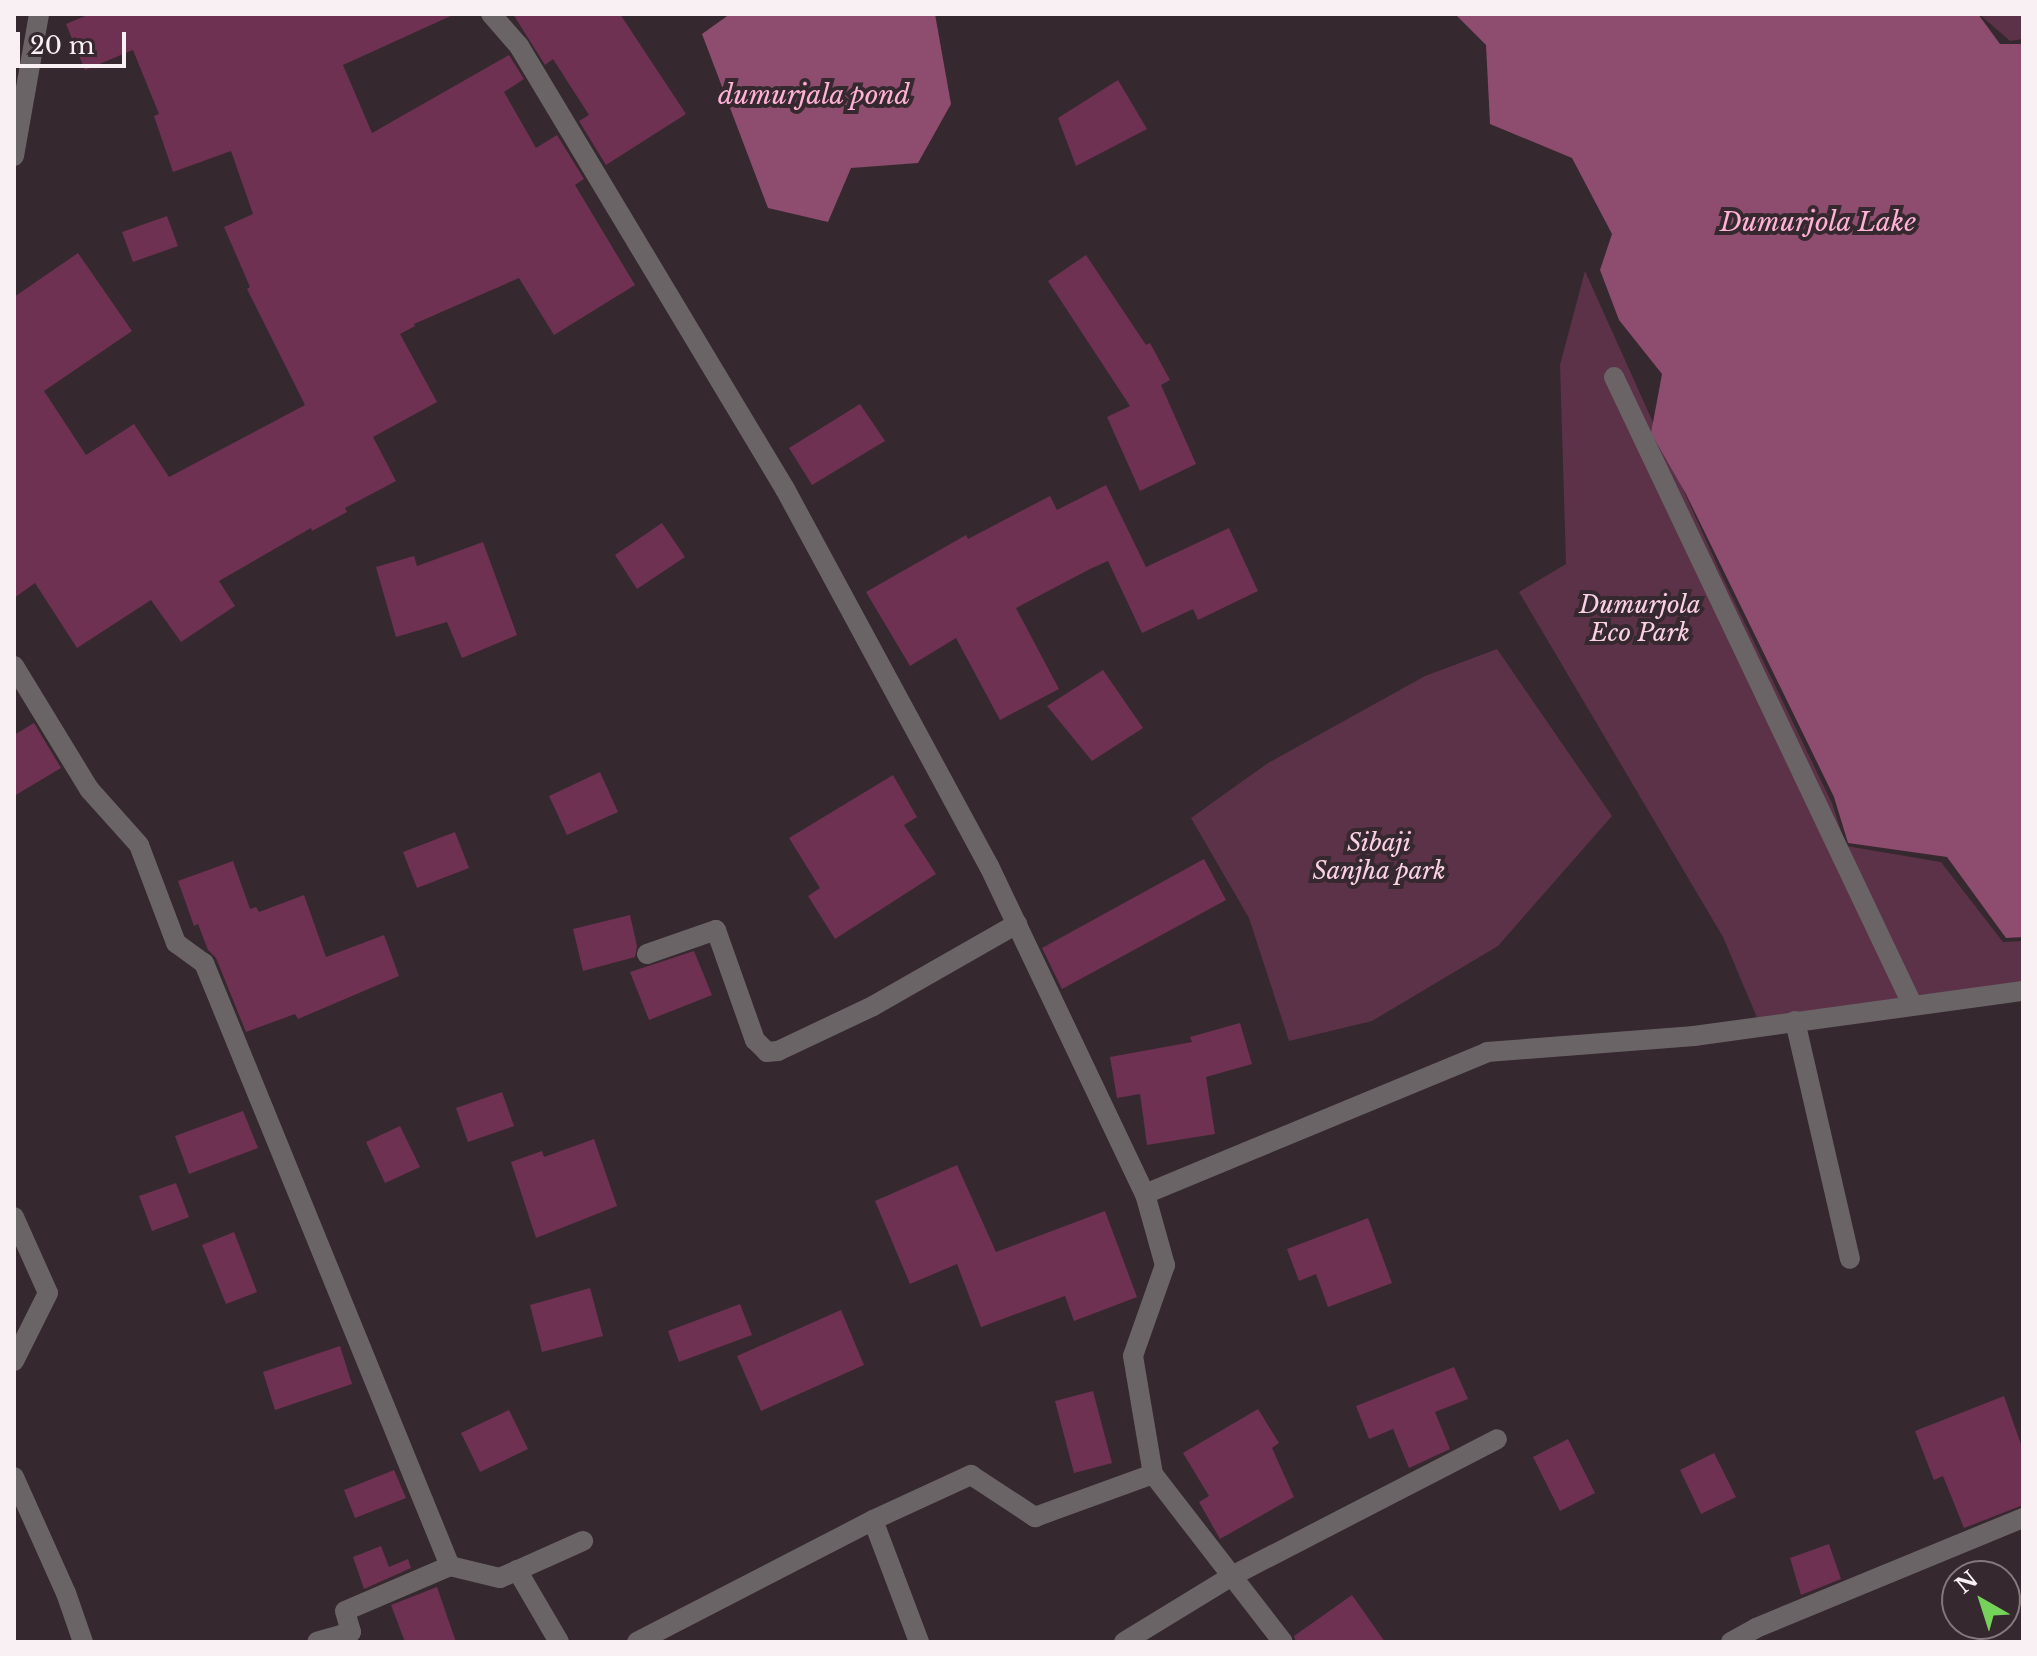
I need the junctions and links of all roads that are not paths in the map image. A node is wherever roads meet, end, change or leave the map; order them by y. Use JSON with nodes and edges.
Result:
{"nodes":[{"id":1,"x":39,"y":14,"type":"edge"},
{"id":2,"x":491,"y":14,"type":"edge"},
{"id":3,"x":14,"y":156,"type":"edge"},
{"id":4,"x":1614,"y":377,"type":"dead end"},
{"id":5,"x":14,"y":666,"type":"edge"},
{"id":6,"x":1017,"y":924,"type":"junction"},
{"id":7,"x":647,"y":954,"type":"dead end"},
{"id":8,"x":2023,"y":991,"type":"edge"},
{"id":9,"x":1912,"y":1004,"type":"junction"},
{"id":10,"x":1795,"y":1021,"type":"junction"},
{"id":11,"x":1145,"y":1194,"type":"junction"},
{"id":12,"x":14,"y":1217,"type":"edge"},
{"id":13,"x":1850,"y":1259,"type":"dead end"},
{"id":14,"x":14,"y":1361,"type":"edge"},
{"id":15,"x":1497,"y":1439,"type":"dead end"},
{"id":16,"x":1153,"y":1474,"type":"junction"},
{"id":17,"x":14,"y":1477,"type":"edge"},
{"id":18,"x":2023,"y":1518,"type":"edge"},
{"id":19,"x":873,"y":1520,"type":"junction"},
{"id":20,"x":583,"y":1541,"type":"dead end"},
{"id":21,"x":450,"y":1566,"type":"junction"},
{"id":22,"x":517,"y":1570,"type":"junction"},
{"id":23,"x":1232,"y":1576,"type":"junction"},
{"id":24,"x":83,"y":1642,"type":"edge"},
{"id":25,"x":317,"y":1642,"type":"edge"},
{"id":26,"x":559,"y":1642,"type":"edge"},
{"id":27,"x":637,"y":1642,"type":"edge"},
{"id":28,"x":919,"y":1642,"type":"edge"},
{"id":29,"x":1124,"y":1642,"type":"edge"},
{"id":30,"x":1283,"y":1642,"type":"edge"},
{"id":31,"x":1731,"y":1642,"type":"edge"}],
"edges":[{"from":1,"to":3,"type":"street"},
{"from":2,"to":6,"type":"street"},
{"from":4,"to":9,"type":"street"},
{"from":5,"to":21,"type":"street"},
{"from":6,"to":7,"type":"street"},
{"from":6,"to":11,"type":"street"},
{"from":8,"to":9,"type":"street"},
{"from":9,"to":10,"type":"street"},
{"from":10,"to":11,"type":"street"},
{"from":10,"to":13,"type":"street"},
{"from":11,"to":16,"type":"street"},
{"from":12,"to":14,"type":"street"},
{"from":15,"to":23,"type":"street"},
{"from":16,"to":19,"type":"street"},
{"from":16,"to":23,"type":"street"},
{"from":17,"to":24,"type":"street"},
{"from":18,"to":31,"type":"street"},
{"from":19,"to":27,"type":"street"},
{"from":19,"to":28,"type":"street"},
{"from":20,"to":22,"type":"street"},
{"from":21,"to":22,"type":"street"},
{"from":21,"to":25,"type":"street"},
{"from":22,"to":26,"type":"street"},
{"from":23,"to":29,"type":"street"},
{"from":23,"to":30,"type":"street"}]}
